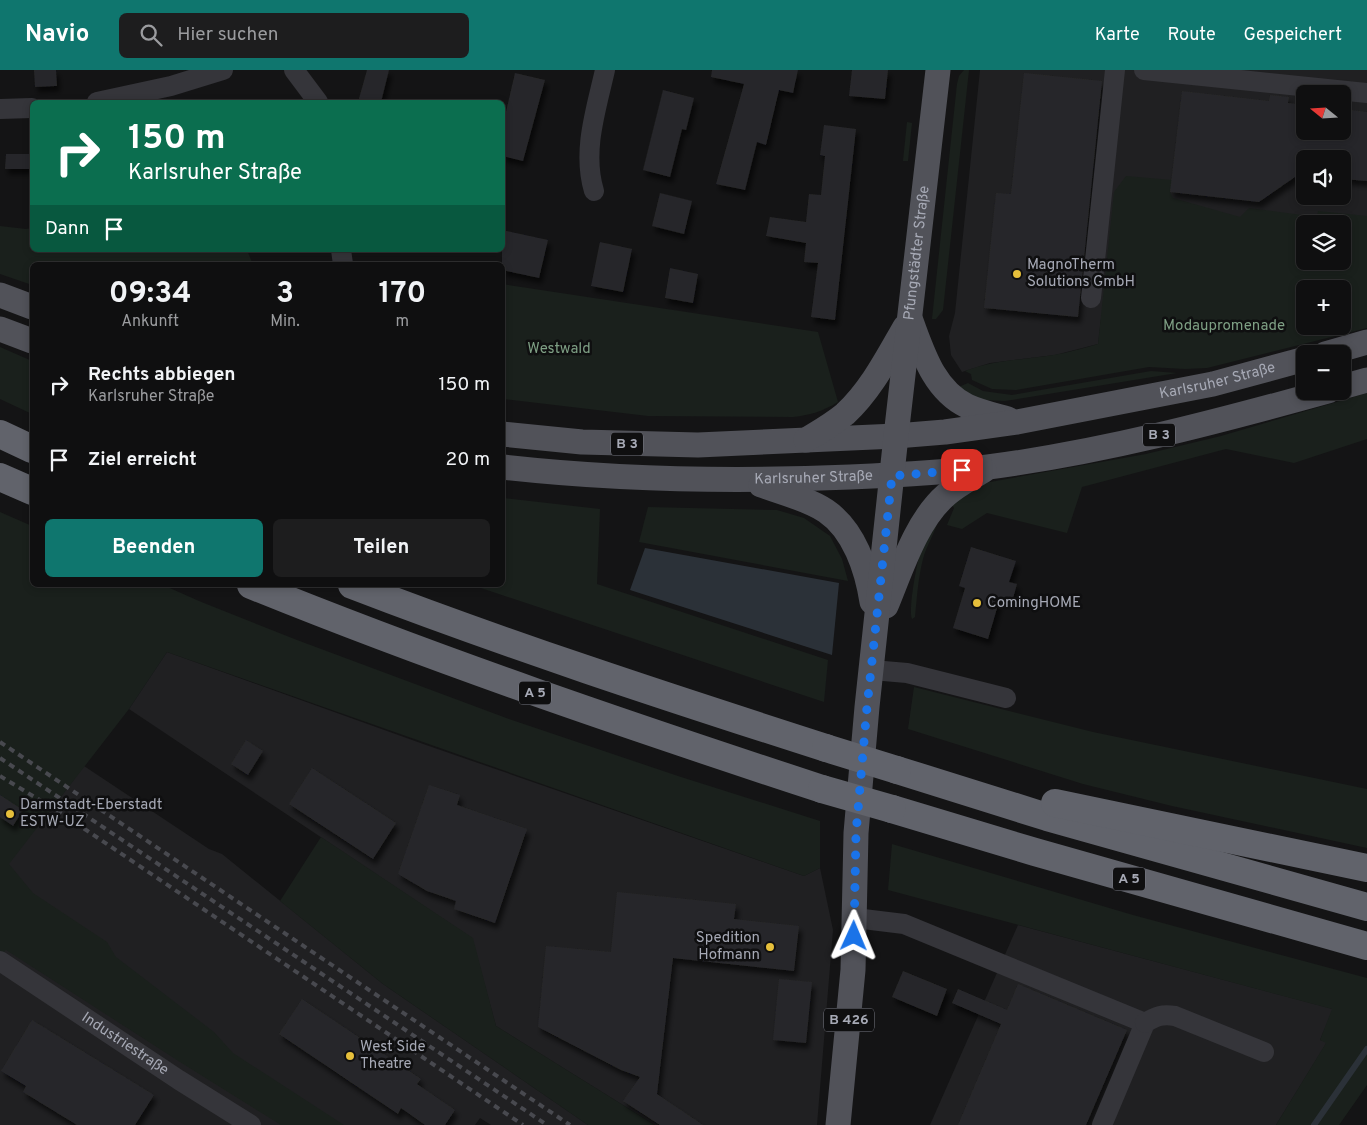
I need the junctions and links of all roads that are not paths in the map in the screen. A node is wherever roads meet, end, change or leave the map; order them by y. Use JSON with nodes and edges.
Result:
{"nodes":[{"id":1,"x":223,"y":70,"type":"edge"},
{"id":2,"x":294,"y":70,"type":"edge"},
{"id":3,"x":605,"y":70,"type":"edge"},
{"id":4,"x":938,"y":70,"type":"edge"},
{"id":5,"x":1115,"y":70,"type":"edge"},
{"id":6,"x":1146,"y":70,"type":"edge"},
{"id":7,"x":1367,"y":94,"type":"edge"},
{"id":8,"x":106,"y":100,"type":"edge"},
{"id":9,"x":316,"y":100,"type":"edge"},
{"id":10,"x":30,"y":108,"type":"edge"},
{"id":11,"x":0,"y":109,"type":"edge"},
{"id":12,"x":594,"y":191,"type":"dead end"},
{"id":13,"x":0,"y":295,"type":"edge"},
{"id":14,"x":1091,"y":298,"type":"dead end"},
{"id":15,"x":30,"y":306,"type":"edge"},
{"id":16,"x":910,"y":319,"type":"junction"},
{"id":17,"x":0,"y":328,"type":"edge"},
{"id":18,"x":30,"y":340,"type":"edge"},
{"id":19,"x":1367,"y":342,"type":"edge"},
{"id":20,"x":1351,"y":347,"type":"edge"},
{"id":21,"x":1296,"y":361,"type":"edge"},
{"id":22,"x":1367,"y":380,"type":"edge"},
{"id":23,"x":1351,"y":384,"type":"edge"},
{"id":24,"x":1296,"y":400,"type":"edge"},
{"id":25,"x":1017,"y":422,"type":"junction"},
{"id":26,"x":0,"y":434,"type":"edge"},
{"id":27,"x":505,"y":434,"type":"edge"},
{"id":28,"x":896,"y":436,"type":"junction"},
{"id":29,"x":804,"y":441,"type":"junction"},
{"id":30,"x":30,"y":447,"type":"edge"},
{"id":31,"x":505,"y":467,"type":"edge"},
{"id":32,"x":989,"y":467,"type":"junction"},
{"id":33,"x":0,"y":476,"type":"edge"},
{"id":34,"x":892,"y":476,"type":"junction"},
{"id":35,"x":750,"y":480,"type":"junction"},
{"id":36,"x":30,"y":490,"type":"edge"},
{"id":37,"x":256,"y":587,"type":"edge"},
{"id":38,"x":357,"y":587,"type":"edge"},
{"id":39,"x":876,"y":629,"type":"junction"},
{"id":40,"x":872,"y":670,"type":"junction"},
{"id":41,"x":1006,"y":698,"type":"dead end"},
{"id":42,"x":897,"y":770,"type":"junction"},
{"id":43,"x":1367,"y":868,"type":"edge"},
{"id":44,"x":1367,"y":907,"type":"edge"},
{"id":45,"x":855,"y":918,"type":"junction"},
{"id":46,"x":1367,"y":946,"type":"edge"},
{"id":47,"x":0,"y":961,"type":"edge"},
{"id":48,"x":1145,"y":1023,"type":"junction"},
{"id":49,"x":1264,"y":1052,"type":"dead end"},
{"id":50,"x":251,"y":1125,"type":"edge"},
{"id":51,"x":838,"y":1125,"type":"edge"},
{"id":52,"x":1102,"y":1125,"type":"edge"}],
"edges":[{"from":1,"to":8,"type":"street"},
{"from":2,"to":9,"type":"street"},
{"from":3,"to":12,"type":"street"},
{"from":4,"to":16,"type":"main road","name":"Pfungstädter Straße"},
{"from":5,"to":14,"type":"street"},
{"from":6,"to":7,"type":"street"},
{"from":10,"to":11,"type":"street"},
{"from":13,"to":15,"type":"main road"},
{"from":16,"to":25,"type":"main road"},
{"from":16,"to":28,"type":"main road","name":"Pfungstädter Straße"},
{"from":16,"to":29,"type":"main road"},
{"from":17,"to":18,"type":"main road"},
{"from":19,"to":20,"type":"main road"},
{"from":21,"to":25,"type":"main road","name":"Karlsruher Straße","number":"B 3"},
{"from":22,"to":23,"type":"main road"},
{"from":24,"to":32,"type":"main road","name":"Karlsruher Straße","number":"B 3"},
{"from":25,"to":28,"type":"main road","name":"Karlsruher Straße","number":"B 3"},
{"from":26,"to":30,"type":"highway"},
{"from":27,"to":29,"type":"main road","name":"Karlsruher Straße","number":"B 3"},
{"from":28,"to":29,"type":"main road","name":"Karlsruher Straße","number":"B 3"},
{"from":28,"to":34,"type":"main road","number":"B 426"},
{"from":31,"to":35,"type":"main road","name":"Karlsruher Straße","number":"B 3"},
{"from":32,"to":34,"type":"main road","name":"Karlsruher Straße","number":"B 3"},
{"from":32,"to":39,"type":"main road","number":"B 426"},
{"from":33,"to":36,"type":"highway"},
{"from":34,"to":35,"type":"main road","name":"Karlsruher Straße","number":"B 3"},
{"from":34,"to":39,"type":"main road","number":"B 426"},
{"from":35,"to":39,"type":"main road"},
{"from":37,"to":46,"type":"highway","number":"A 5","bridge":true},
{"from":38,"to":42,"type":"highway","number":"A 5","bridge":true},
{"from":39,"to":40,"type":"main road","number":"B 426"},
{"from":40,"to":41,"type":"street"},
{"from":40,"to":45,"type":"main road","number":"B 426"},
{"from":42,"to":43,"type":"highway"},
{"from":42,"to":44,"type":"highway","number":"A 5"},
{"from":45,"to":48,"type":"street"},
{"from":45,"to":51,"type":"main road","number":"B 426"},
{"from":47,"to":50,"type":"street","name":"Industriestraße"},
{"from":48,"to":49,"type":"street"},
{"from":48,"to":52,"type":"street"}]}
